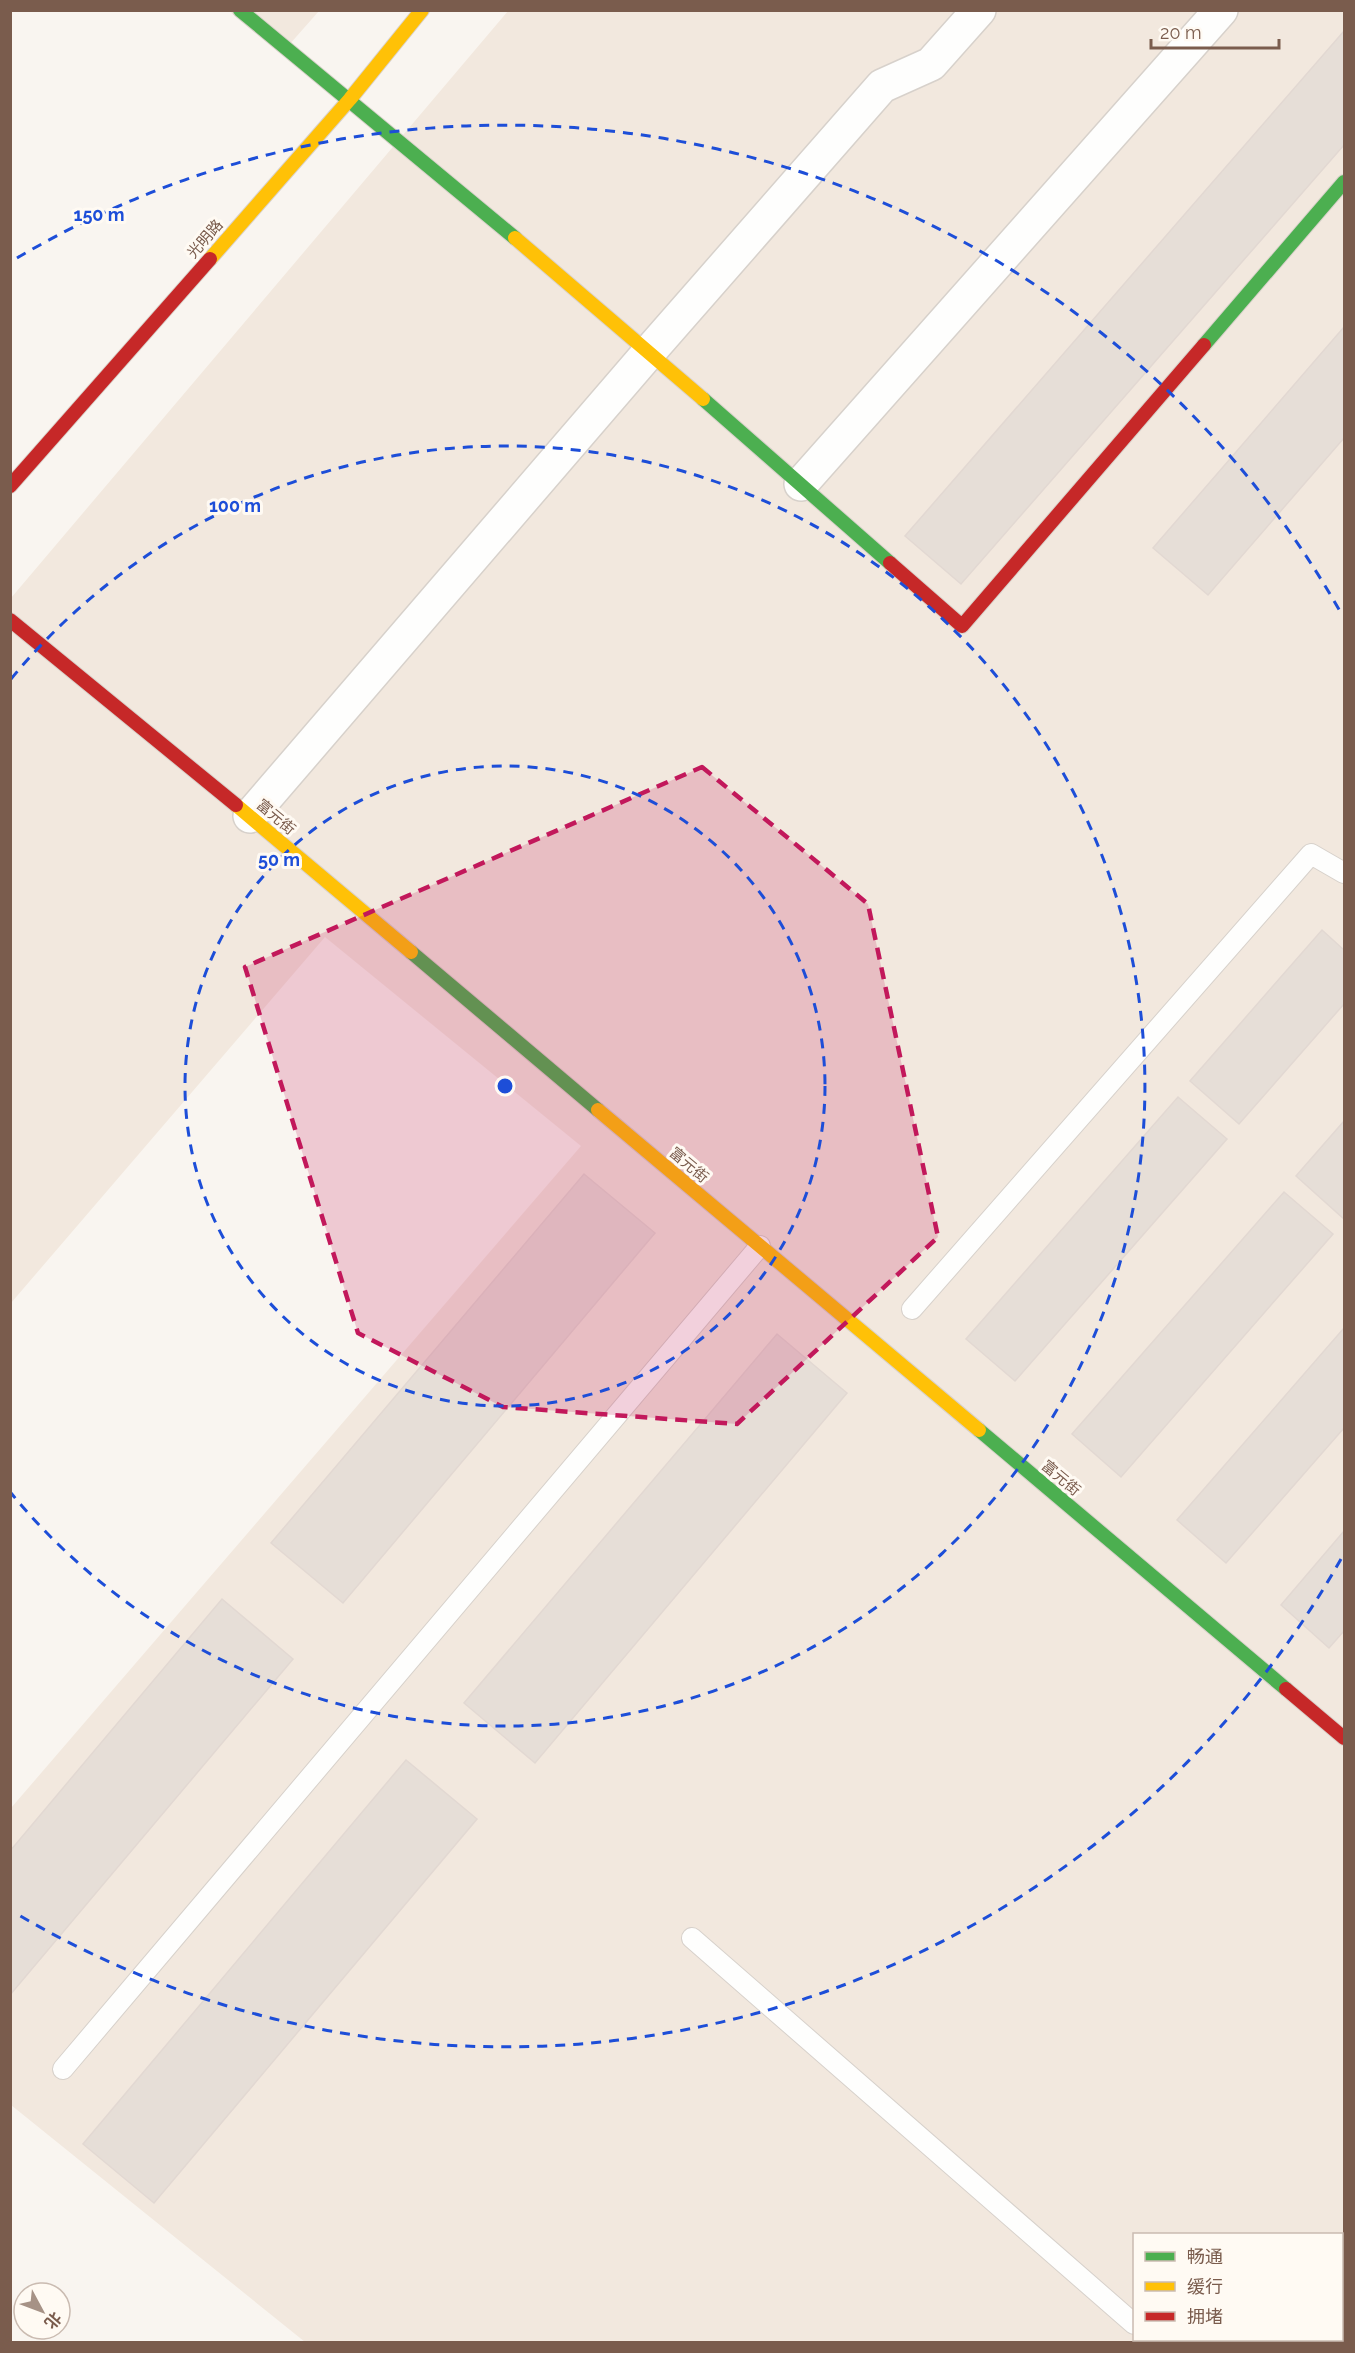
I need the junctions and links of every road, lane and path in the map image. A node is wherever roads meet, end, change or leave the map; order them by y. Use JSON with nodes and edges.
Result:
{"nodes":[{"id":1,"x":240,"y":10,"type":"edge"},
{"id":2,"x":422,"y":10,"type":"edge"},
{"id":3,"x":979,"y":10,"type":"edge"},
{"id":4,"x":1221,"y":10,"type":"edge"},
{"id":5,"x":350,"y":99,"type":"junction"},
{"id":6,"x":1344,"y":182,"type":"edge"},
{"id":7,"x":650,"y":351,"type":"junction"},
{"id":8,"x":801,"y":484,"type":"junction"},
{"id":9,"x":10,"y":486,"type":"edge"},
{"id":10,"x":10,"y":620,"type":"edge"},
{"id":11,"x":250,"y":816,"type":"junction"},
{"id":12,"x":1344,"y":873,"type":"edge"},
{"id":13,"x":760,"y":1246,"type":"junction"},
{"id":14,"x":912,"y":1309,"type":"dead end"},
{"id":15,"x":1344,"y":1738,"type":"edge"},
{"id":16,"x":692,"y":1938,"type":"dead end"},
{"id":17,"x":63,"y":2069,"type":"dead end"},
{"id":18,"x":1133,"y":2323,"type":"edge"}],
"edges":[{"from":1,"to":5,"type":"street"},
{"from":2,"to":5,"type":"street","name":"光明路"},
{"from":3,"to":7,"type":"street"},
{"from":4,"to":8,"type":"street"},
{"from":5,"to":7,"type":"street"},
{"from":5,"to":9,"type":"street","name":"光明路"},
{"from":6,"to":8,"type":"street"},
{"from":7,"to":8,"type":"street"},
{"from":7,"to":11,"type":"street"},
{"from":10,"to":11,"type":"street","name":"富元街"},
{"from":11,"to":13,"type":"street","name":"富元街"},
{"from":12,"to":14,"type":"lane"},
{"from":13,"to":15,"type":"street","name":"富元街"},
{"from":13,"to":17,"type":"lane"},
{"from":16,"to":18,"type":"lane"}]}
